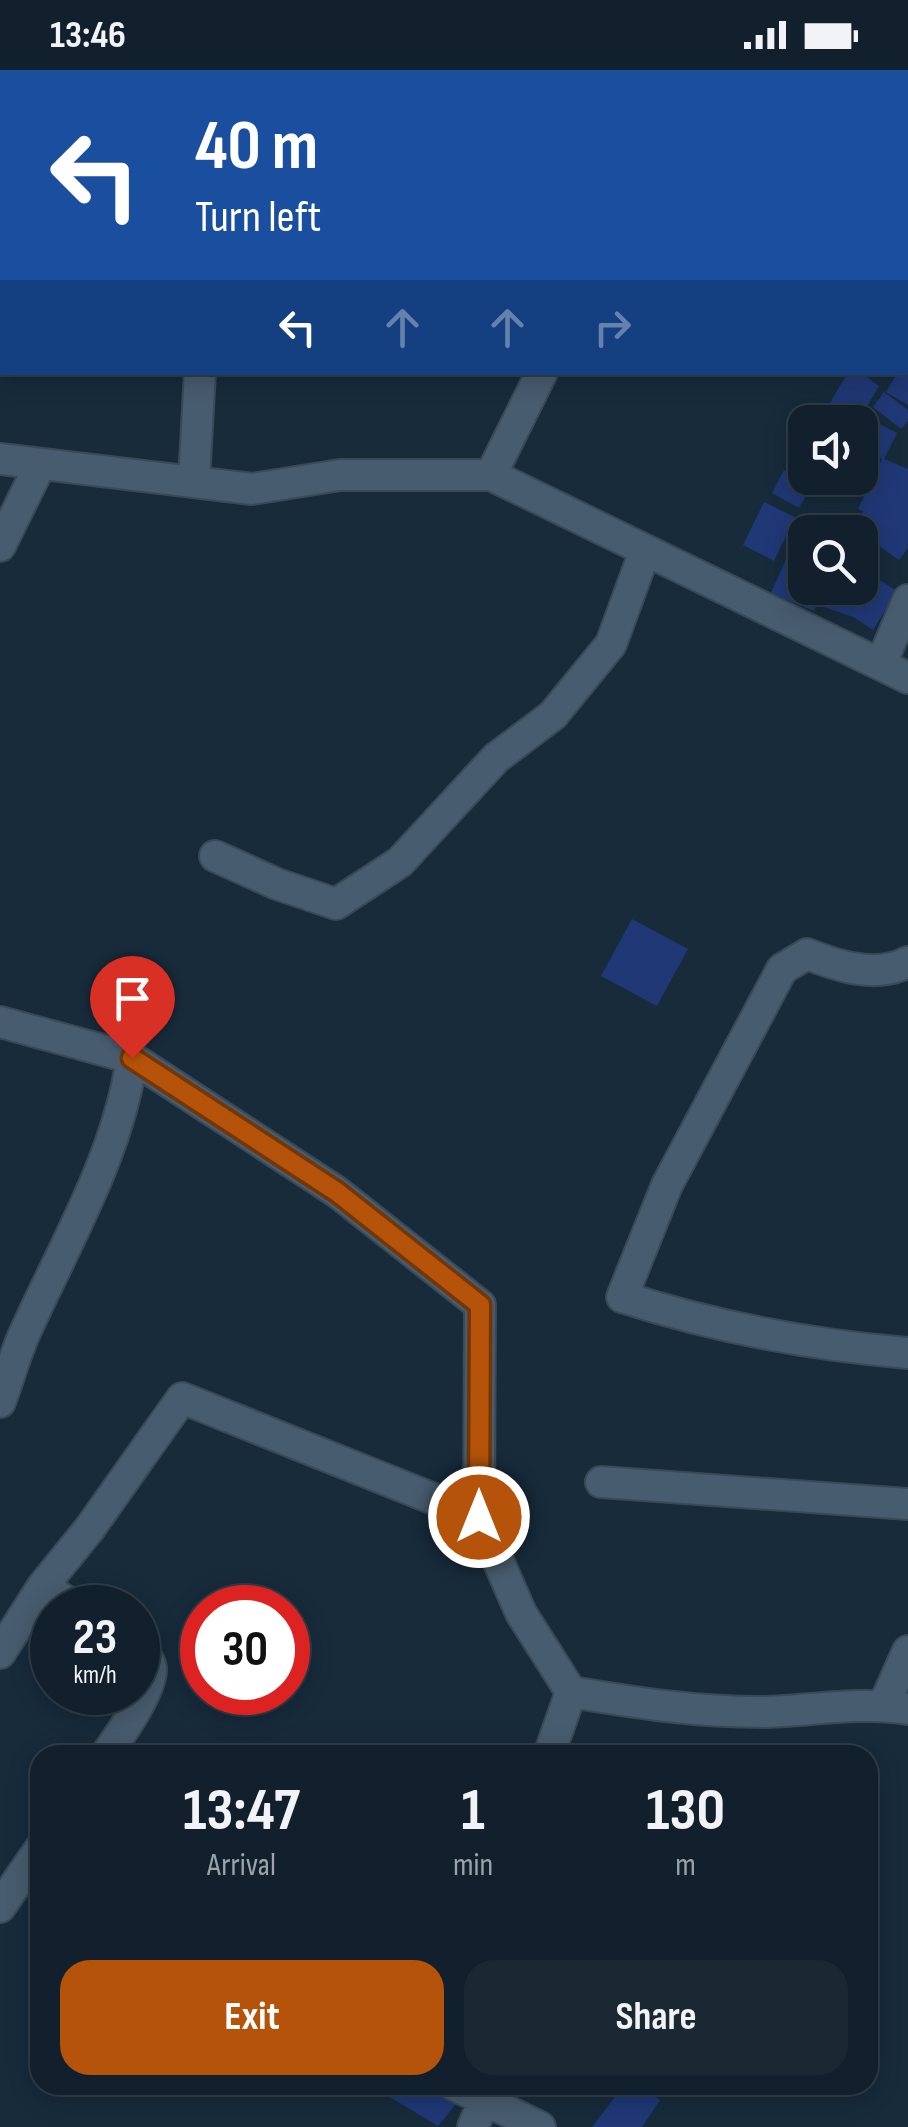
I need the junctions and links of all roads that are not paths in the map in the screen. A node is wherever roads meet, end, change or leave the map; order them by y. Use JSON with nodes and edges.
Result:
{"nodes":[{"id":1,"x":200,"y":375,"type":"edge"},
{"id":2,"x":541,"y":375,"type":"edge"},
{"id":3,"x":0,"y":459,"type":"edge"},
{"id":4,"x":40,"y":464,"type":"junction"},
{"id":5,"x":492,"y":475,"type":"junction"},
{"id":6,"x":194,"y":480,"type":"junction"},
{"id":7,"x":0,"y":546,"type":"edge"},
{"id":8,"x":646,"y":551,"type":"junction"},
{"id":9,"x":908,"y":600,"type":"edge"},
{"id":10,"x":894,"y":671,"type":"edge"},
{"id":11,"x":215,"y":856,"type":"dead end"},
{"id":12,"x":908,"y":962,"type":"edge"},
{"id":13,"x":0,"y":1022,"type":"edge"},
{"id":14,"x":132,"y":1058,"type":"junction"},
{"id":15,"x":908,"y":1353,"type":"edge"},
{"id":16,"x":0,"y":1402,"type":"edge"},
{"id":17,"x":601,"y":1482,"type":"dead end"},
{"id":18,"x":908,"y":1504,"type":"edge"},
{"id":19,"x":479,"y":1517,"type":"junction"},
{"id":20,"x":44,"y":1585,"type":"edge"},
{"id":21,"x":30,"y":1606,"type":"edge"},
{"id":22,"x":908,"y":1650,"type":"edge"},
{"id":23,"x":0,"y":1653,"type":"edge"},
{"id":24,"x":571,"y":1692,"type":"junction"},
{"id":25,"x":896,"y":1707,"type":"edge"},
{"id":26,"x":131,"y":1715,"type":"edge"},
{"id":27,"x":113,"y":1745,"type":"edge"},
{"id":28,"x":552,"y":1745,"type":"edge"},
{"id":29,"x":30,"y":1864,"type":"edge"},
{"id":30,"x":0,"y":1907,"type":"edge"},
{"id":31,"x":472,"y":2095,"type":"edge"},
{"id":32,"x":483,"y":2095,"type":"edge"},
{"id":33,"x":473,"y":2127,"type":"edge"},
{"id":34,"x":540,"y":2127,"type":"edge"}],
"edges":[{"from":1,"to":6,"type":"street"},
{"from":2,"to":5,"type":"street"},
{"from":3,"to":4,"type":"street"},
{"from":4,"to":6,"type":"street"},
{"from":4,"to":7,"type":"street"},
{"from":5,"to":6,"type":"street"},
{"from":5,"to":8,"type":"street"},
{"from":8,"to":10,"type":"street"},
{"from":8,"to":11,"type":"street"},
{"from":9,"to":10,"type":"street"},
{"from":12,"to":15,"type":"street"},
{"from":13,"to":14,"type":"street"},
{"from":14,"to":16,"type":"street"},
{"from":14,"to":19,"type":"street"},
{"from":17,"to":18,"type":"street"},
{"from":19,"to":20,"type":"street"},
{"from":19,"to":24,"type":"street"},
{"from":21,"to":23,"type":"street"},
{"from":22,"to":25,"type":"street"},
{"from":24,"to":25,"type":"street"},
{"from":24,"to":28,"type":"street"},
{"from":26,"to":27,"type":"street"},
{"from":29,"to":30,"type":"street"},
{"from":31,"to":33,"type":"street"},
{"from":32,"to":34,"type":"street"}]}
